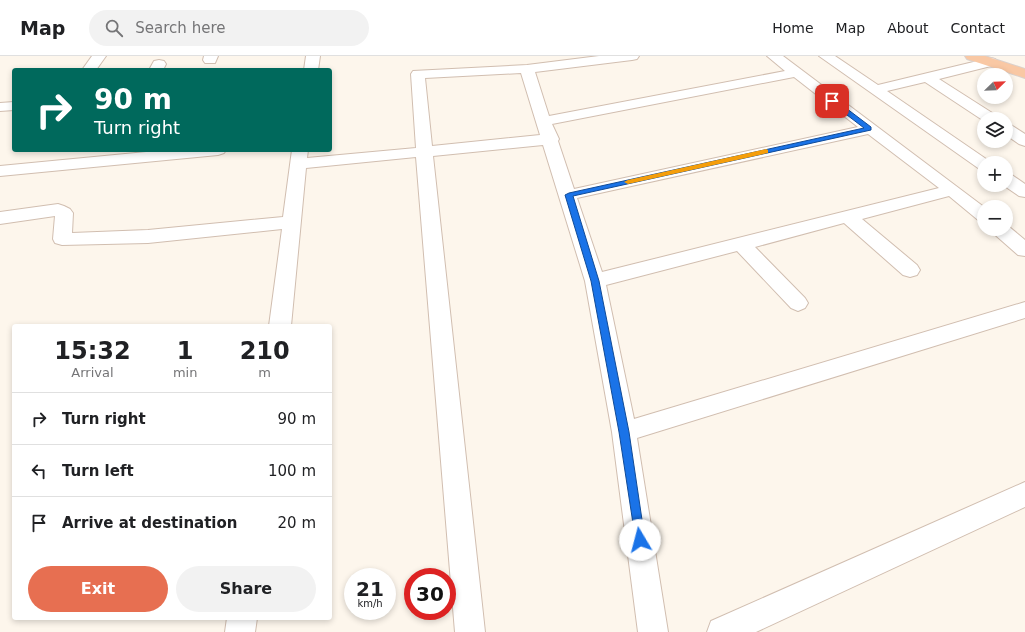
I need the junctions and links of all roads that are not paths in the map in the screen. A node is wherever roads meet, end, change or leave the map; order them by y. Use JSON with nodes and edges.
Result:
{"nodes":[{"id":1,"x":99,"y":56,"type":"edge"},
{"id":2,"x":313,"y":56,"type":"edge"},
{"id":3,"x":632,"y":56,"type":"edge"},
{"id":4,"x":774,"y":56,"type":"edge"},
{"id":5,"x":826,"y":56,"type":"edge"},
{"id":6,"x":972,"y":56,"type":"edge"},
{"id":7,"x":1003,"y":56,"type":"edge"},
{"id":8,"x":990,"y":62,"type":"junction"},
{"id":9,"x":1025,"y":63,"type":"edge"},
{"id":10,"x":90,"y":68,"type":"edge"},
{"id":11,"x":312,"y":68,"type":"edge"},
{"id":12,"x":527,"y":69,"type":"junction"},
{"id":13,"x":795,"y":73,"type":"junction"},
{"id":14,"x":1025,"y":74,"type":"edge"},
{"id":15,"x":927,"y":77,"type":"junction"},
{"id":16,"x":876,"y":90,"type":"junction"},
{"id":17,"x":12,"y":106,"type":"edge"},
{"id":18,"x":0,"y":107,"type":"edge"},
{"id":19,"x":981,"y":112,"type":"edge"},
{"id":20,"x":869,"y":129,"type":"junction"},
{"id":21,"x":548,"y":130,"type":"junction"},
{"id":22,"x":1013,"y":133,"type":"edge"},
{"id":23,"x":1025,"y":141,"type":"edge"},
{"id":24,"x":424,"y":151,"type":"junction"},
{"id":25,"x":196,"y":152,"type":"edge"},
{"id":26,"x":299,"y":157,"type":"edge"},
{"id":27,"x":977,"y":159,"type":"edge"},
{"id":28,"x":0,"y":170,"type":"edge"},
{"id":29,"x":1013,"y":184,"type":"edge"},
{"id":30,"x":952,"y":190,"type":"junction"},
{"id":31,"x":1025,"y":192,"type":"edge"},
{"id":32,"x":569,"y":195,"type":"junction"},
{"id":33,"x":977,"y":210,"type":"edge"},
{"id":34,"x":847,"y":216,"type":"junction"},
{"id":35,"x":0,"y":218,"type":"edge"},
{"id":36,"x":292,"y":222,"type":"junction"},
{"id":37,"x":1008,"y":236,"type":"edge"},
{"id":38,"x":741,"y":244,"type":"junction"},
{"id":39,"x":1025,"y":250,"type":"edge"},
{"id":40,"x":910,"y":270,"type":"dead end"},
{"id":41,"x":595,"y":281,"type":"junction"},
{"id":42,"x":798,"y":304,"type":"dead end"},
{"id":43,"x":1025,"y":310,"type":"edge"},
{"id":44,"x":280,"y":324,"type":"edge"},
{"id":45,"x":624,"y":432,"type":"junction"},
{"id":46,"x":1025,"y":494,"type":"edge"},
{"id":47,"x":242,"y":620,"type":"edge"},
{"id":48,"x":240,"y":632,"type":"edge"},
{"id":49,"x":470,"y":632,"type":"edge"},
{"id":50,"x":653,"y":632,"type":"edge"},
{"id":51,"x":722,"y":632,"type":"edge"}],
"edges":[{"from":1,"to":10,"type":"street"},
{"from":2,"to":11,"type":"street"},
{"from":3,"to":12,"type":"street"},
{"from":4,"to":13,"type":"street"},
{"from":5,"to":16,"type":"street"},
{"from":6,"to":8,"type":"highway"},
{"from":7,"to":9,"type":"highway"},
{"from":8,"to":14,"type":"highway"},
{"from":8,"to":15,"type":"street"},
{"from":12,"to":21,"type":"street"},
{"from":12,"to":24,"type":"street"},
{"from":13,"to":20,"type":"street"},
{"from":13,"to":21,"type":"street"},
{"from":15,"to":16,"type":"street"},
{"from":15,"to":19,"type":"street"},
{"from":16,"to":27,"type":"street"},
{"from":17,"to":18,"type":"street"},
{"from":20,"to":30,"type":"street"},
{"from":20,"to":32,"type":"street"},
{"from":21,"to":24,"type":"street"},
{"from":21,"to":32,"type":"street"},
{"from":22,"to":23,"type":"street"},
{"from":24,"to":26,"type":"street"},
{"from":24,"to":49,"type":"street"},
{"from":25,"to":28,"type":"street"},
{"from":26,"to":36,"type":"street"},
{"from":29,"to":31,"type":"street"},
{"from":30,"to":33,"type":"street"},
{"from":30,"to":34,"type":"street"},
{"from":32,"to":41,"type":"street"},
{"from":34,"to":38,"type":"street"},
{"from":34,"to":40,"type":"street"},
{"from":35,"to":36,"type":"street"},
{"from":36,"to":44,"type":"street"},
{"from":37,"to":39,"type":"street"},
{"from":38,"to":41,"type":"street"},
{"from":38,"to":42,"type":"street"},
{"from":41,"to":45,"type":"street"},
{"from":43,"to":45,"type":"street"},
{"from":45,"to":50,"type":"street"},
{"from":46,"to":51,"type":"street"},
{"from":47,"to":48,"type":"street"}]}
